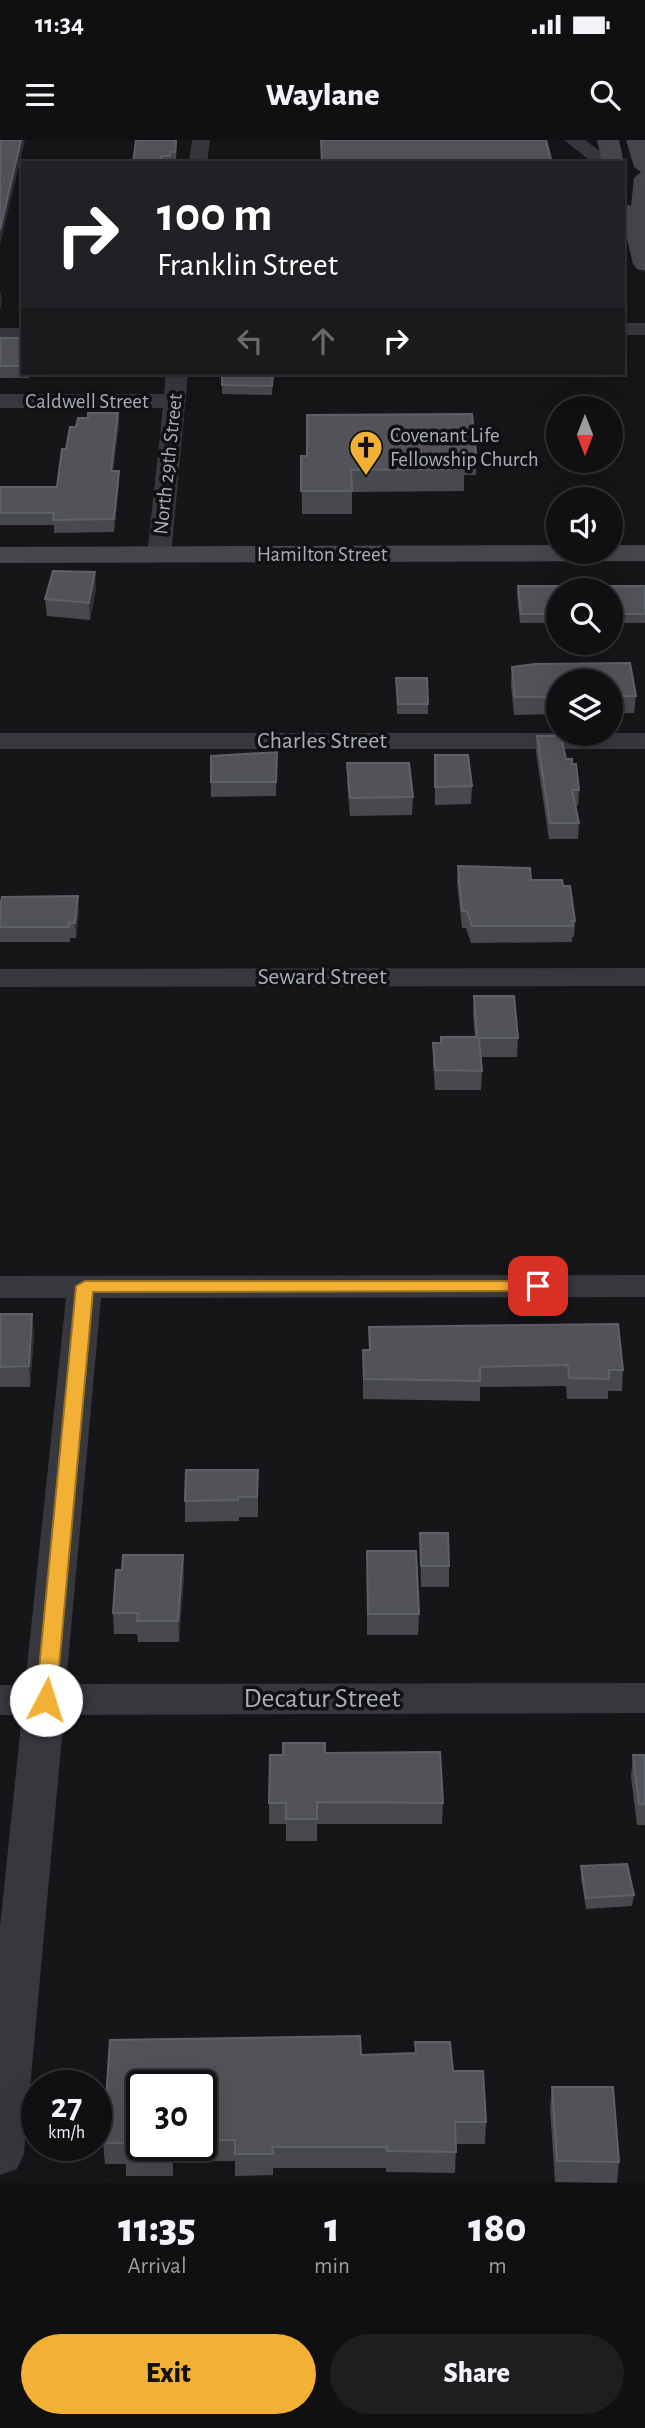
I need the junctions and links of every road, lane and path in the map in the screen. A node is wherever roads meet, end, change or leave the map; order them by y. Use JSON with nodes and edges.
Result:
{"nodes":[{"id":1,"x":201,"y":140,"type":"edge"},
{"id":2,"x":573,"y":140,"type":"edge"},
{"id":3,"x":608,"y":140,"type":"edge"},
{"id":4,"x":637,"y":140,"type":"edge"},
{"id":5,"x":198,"y":161,"type":"edge"},
{"id":6,"x":603,"y":161,"type":"edge"},
{"id":7,"x":613,"y":161,"type":"edge"},
{"id":8,"x":645,"y":167,"type":"edge"},
{"id":9,"x":645,"y":178,"type":"edge"},
{"id":10,"x":645,"y":185,"type":"edge"},
{"id":11,"x":631,"y":217,"type":"edge"},
{"id":12,"x":645,"y":264,"type":"edge"},
{"id":13,"x":625,"y":328,"type":"edge"},
{"id":14,"x":645,"y":328,"type":"edge"},
{"id":15,"x":0,"y":334,"type":"edge"},
{"id":16,"x":21,"y":334,"type":"edge"},
{"id":17,"x":177,"y":375,"type":"edge"},
{"id":18,"x":0,"y":401,"type":"edge"},
{"id":19,"x":174,"y":401,"type":"junction"},
{"id":20,"x":645,"y":553,"type":"edge"},
{"id":21,"x":0,"y":555,"type":"edge"},
{"id":22,"x":159,"y":555,"type":"junction"},
{"id":23,"x":0,"y":741,"type":"edge"},
{"id":24,"x":645,"y":741,"type":"edge"},
{"id":25,"x":645,"y":977,"type":"edge"},
{"id":26,"x":0,"y":978,"type":"edge"},
{"id":27,"x":85,"y":1286,"type":"junction"},
{"id":28,"x":645,"y":1286,"type":"edge"},
{"id":29,"x":0,"y":1287,"type":"edge"},
{"id":30,"x":645,"y":1698,"type":"edge"},
{"id":31,"x":0,"y":1700,"type":"edge"},
{"id":32,"x":46,"y":1700,"type":"junction"},
{"id":33,"x":0,"y":2154,"type":"edge"}],
"edges":[{"from":1,"to":5,"type":"street"},
{"from":2,"to":6,"type":"street"},
{"from":3,"to":7,"type":"main road"},
{"from":4,"to":8,"type":"main road"},
{"from":9,"to":10,"type":"main road"},
{"from":10,"to":11,"type":"main road"},
{"from":11,"to":12,"type":"main road"},
{"from":13,"to":14,"type":"street"},
{"from":15,"to":16,"type":"street"},
{"from":17,"to":19,"type":"street","name":"North 29th Street"},
{"from":18,"to":19,"type":"street","name":"Caldwell Street"},
{"from":19,"to":22,"type":"street","name":"North 29th Street"},
{"from":20,"to":22,"type":"main road","name":"Hamilton Street"},
{"from":21,"to":22,"type":"main road","name":"Hamilton Street"},
{"from":23,"to":24,"type":"street","name":"Charles Street"},
{"from":25,"to":26,"type":"street","name":"Seward Street"},
{"from":27,"to":28,"type":"street"},
{"from":27,"to":29,"type":"street"},
{"from":27,"to":32,"type":"street"},
{"from":30,"to":32,"type":"street","name":"Decatur Street"},
{"from":31,"to":32,"type":"street","name":"Decatur Street"},
{"from":32,"to":33,"type":"street"}]}
